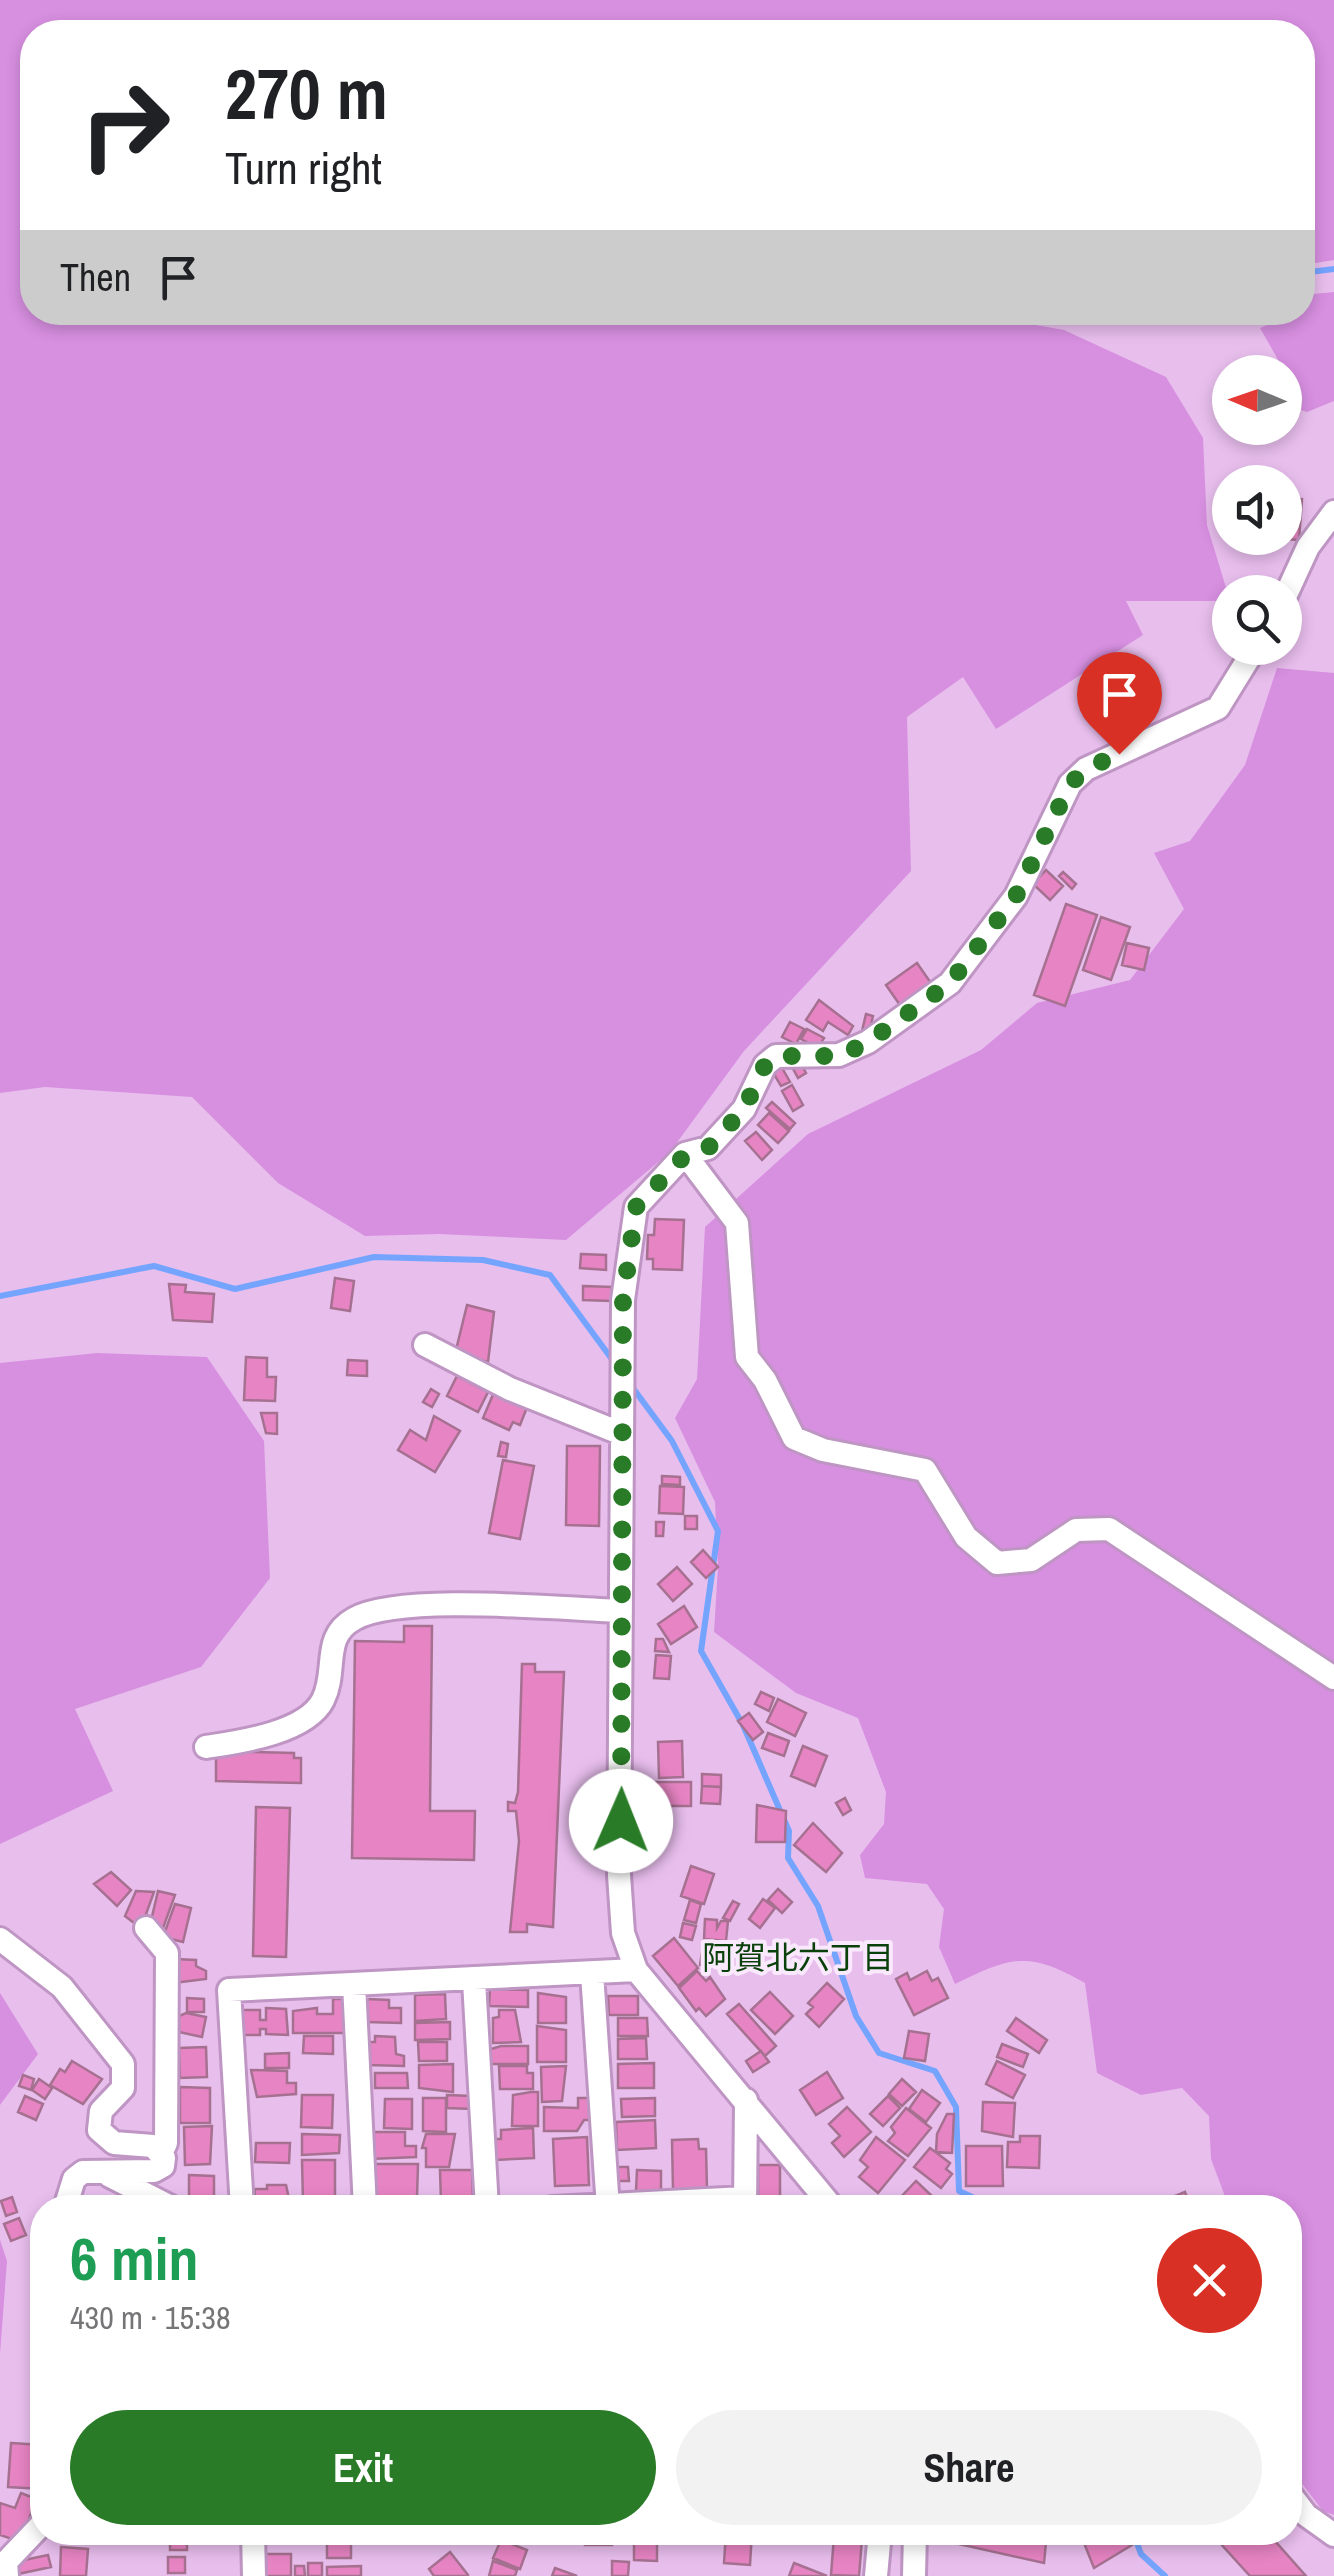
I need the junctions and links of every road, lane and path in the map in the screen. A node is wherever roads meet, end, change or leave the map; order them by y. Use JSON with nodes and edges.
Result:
{"nodes":[{"id":1,"x":1334,"y":512,"type":"edge"},
{"id":2,"x":1295,"y":575,"type":"edge"},
{"id":3,"x":1245,"y":665,"type":"edge"},
{"id":4,"x":686,"y":1154,"type":"junction"},
{"id":5,"x":425,"y":1345,"type":"dead end"},
{"id":6,"x":620,"y":1433,"type":"junction"},
{"id":7,"x":621,"y":1610,"type":"junction"},
{"id":8,"x":1334,"y":1678,"type":"edge"},
{"id":9,"x":206,"y":1747,"type":"dead end"},
{"id":10,"x":146,"y":1928,"type":"dead end"},
{"id":11,"x":0,"y":1939,"type":"edge"},
{"id":12,"x":636,"y":1970,"type":"junction"},
{"id":13,"x":592,"y":1973,"type":"junction"},
{"id":14,"x":474,"y":1981,"type":"junction"},
{"id":15,"x":354,"y":1984,"type":"junction"},
{"id":16,"x":746,"y":2100,"type":"junction"},
{"id":17,"x":162,"y":2151,"type":"junction"},
{"id":18,"x":97,"y":2171,"type":"junction"},
{"id":19,"x":69,"y":2195,"type":"edge"},
{"id":20,"x":146,"y":2195,"type":"edge"},
{"id":21,"x":241,"y":2195,"type":"edge"},
{"id":22,"x":364,"y":2195,"type":"edge"},
{"id":23,"x":486,"y":2195,"type":"edge"},
{"id":24,"x":607,"y":2195,"type":"edge"},
{"id":25,"x":745,"y":2195,"type":"edge"},
{"id":26,"x":823,"y":2195,"type":"edge"},
{"id":27,"x":1302,"y":2509,"type":"edge"},
{"id":28,"x":1334,"y":2535,"type":"edge"},
{"id":29,"x":30,"y":2537,"type":"edge"},
{"id":30,"x":253,"y":2545,"type":"edge"},
{"id":31,"x":879,"y":2545,"type":"edge"},
{"id":32,"x":915,"y":2545,"type":"edge"},
{"id":33,"x":7,"y":2576,"type":"edge"},
{"id":34,"x":254,"y":2576,"type":"edge"},
{"id":35,"x":876,"y":2576,"type":"edge"},
{"id":36,"x":914,"y":2576,"type":"edge"}],
"edges":[{"from":1,"to":2,"type":"street"},
{"from":3,"to":4,"type":"street"},
{"from":4,"to":6,"type":"street"},
{"from":4,"to":8,"type":"street"},
{"from":5,"to":6,"type":"street"},
{"from":6,"to":7,"type":"street"},
{"from":7,"to":9,"type":"street"},
{"from":7,"to":12,"type":"street"},
{"from":10,"to":17,"type":"street"},
{"from":11,"to":17,"type":"street"},
{"from":12,"to":13,"type":"street"},
{"from":12,"to":16,"type":"street"},
{"from":13,"to":14,"type":"street"},
{"from":13,"to":24,"type":"street"},
{"from":14,"to":15,"type":"street"},
{"from":14,"to":23,"type":"street"},
{"from":15,"to":21,"type":"street"},
{"from":15,"to":22,"type":"street"},
{"from":16,"to":25,"type":"street"},
{"from":16,"to":26,"type":"street"},
{"from":17,"to":18,"type":"street"},
{"from":18,"to":19,"type":"street"},
{"from":18,"to":20,"type":"street"},
{"from":27,"to":28,"type":"street"},
{"from":29,"to":33,"type":"street"},
{"from":30,"to":34,"type":"street"},
{"from":31,"to":35,"type":"street"},
{"from":32,"to":36,"type":"street"}]}
